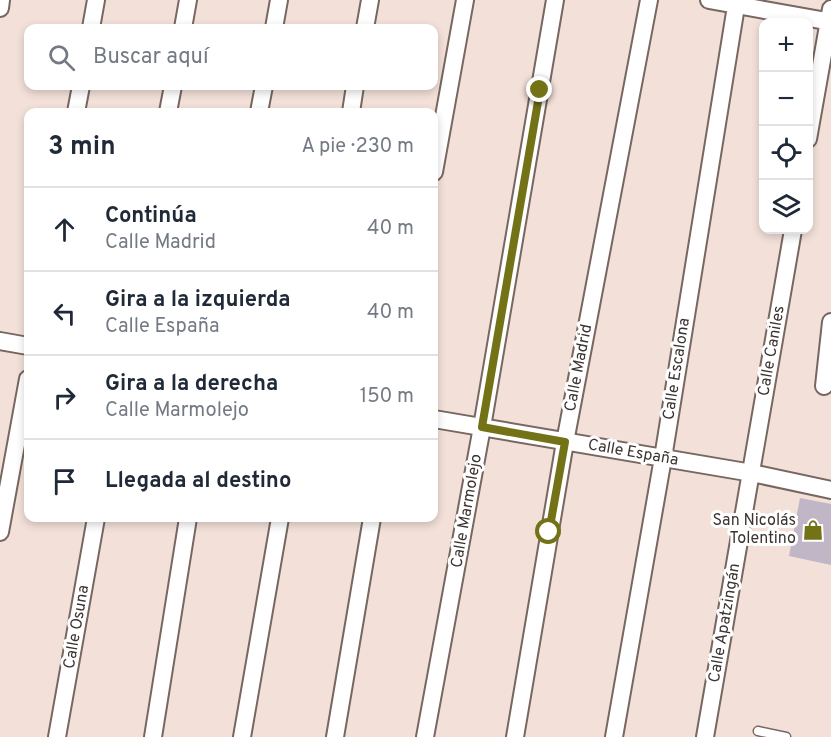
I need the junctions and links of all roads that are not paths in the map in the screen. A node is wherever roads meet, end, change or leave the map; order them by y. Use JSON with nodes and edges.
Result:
{"nodes":[{"id":1,"x":1,"y":0,"type":"edge"},
{"id":2,"x":96,"y":0,"type":"edge"},
{"id":3,"x":188,"y":0,"type":"edge"},
{"id":4,"x":279,"y":0,"type":"edge"},
{"id":5,"x":370,"y":0,"type":"edge"},
{"id":6,"x":465,"y":0,"type":"edge"},
{"id":7,"x":555,"y":0,"type":"edge"},
{"id":8,"x":649,"y":0,"type":"edge"},
{"id":9,"x":709,"y":0,"type":"edge"},
{"id":10,"x":737,"y":2,"type":"edge"},
{"id":11,"x":0,"y":8,"type":"edge"},
{"id":12,"x":830,"y":18,"type":"edge"},
{"id":13,"x":92,"y":24,"type":"edge"},
{"id":14,"x":184,"y":24,"type":"edge"},
{"id":15,"x":275,"y":24,"type":"edge"},
{"id":16,"x":366,"y":24,"type":"edge"},
{"id":17,"x":80,"y":90,"type":"edge"},
{"id":18,"x":172,"y":90,"type":"edge"},
{"id":19,"x":263,"y":90,"type":"edge"},
{"id":20,"x":355,"y":90,"type":"edge"},
{"id":21,"x":77,"y":108,"type":"edge"},
{"id":22,"x":169,"y":108,"type":"edge"},
{"id":23,"x":260,"y":108,"type":"edge"},
{"id":24,"x":352,"y":108,"type":"edge"},
{"id":25,"x":811,"y":126,"type":"edge"},
{"id":26,"x":438,"y":150,"type":"edge"},
{"id":27,"x":792,"y":234,"type":"edge"},
{"id":28,"x":831,"y":322,"type":"edge"},
{"id":29,"x":0,"y":341,"type":"edge"},
{"id":30,"x":24,"y":345,"type":"edge"},
{"id":31,"x":824,"y":386,"type":"dead end"},
{"id":32,"x":24,"y":401,"type":"edge"},
{"id":33,"x":438,"y":420,"type":"edge"},
{"id":34,"x":482,"y":427,"type":"junction"},
{"id":35,"x":565,"y":442,"type":"junction"},
{"id":36,"x":663,"y":458,"type":"junction"},
{"id":37,"x":752,"y":473,"type":"junction"},
{"id":38,"x":831,"y":490,"type":"edge"},
{"id":39,"x":95,"y":522,"type":"edge"},
{"id":40,"x":187,"y":522,"type":"edge"},
{"id":41,"x":279,"y":522,"type":"edge"},
{"id":42,"x":371,"y":522,"type":"edge"},
{"id":43,"x":0,"y":532,"type":"edge"},
{"id":44,"x":758,"y":731,"type":"dead end"},
{"id":45,"x":57,"y":737,"type":"edge"},
{"id":46,"x":153,"y":737,"type":"edge"},
{"id":47,"x":243,"y":737,"type":"edge"},
{"id":48,"x":334,"y":737,"type":"edge"},
{"id":49,"x":426,"y":737,"type":"edge"},
{"id":50,"x":515,"y":737,"type":"edge"},
{"id":51,"x":614,"y":737,"type":"edge"},
{"id":52,"x":705,"y":737,"type":"edge"},
{"id":53,"x":786,"y":737,"type":"edge"}],
"edges":[{"from":1,"to":11,"type":"street"},
{"from":2,"to":13,"type":"street"},
{"from":3,"to":14,"type":"street"},
{"from":4,"to":15,"type":"street"},
{"from":5,"to":16,"type":"street"},
{"from":6,"to":26,"type":"street"},
{"from":7,"to":34,"type":"street","name":"Calle Marmolejo"},
{"from":8,"to":35,"type":"street","name":"Calle Madrid"},
{"from":9,"to":10,"type":"street"},
{"from":10,"to":12,"type":"street"},
{"from":10,"to":36,"type":"street","name":"Calle Escalona"},
{"from":12,"to":25,"type":"street"},
{"from":17,"to":21,"type":"street"},
{"from":18,"to":22,"type":"street"},
{"from":19,"to":23,"type":"street"},
{"from":20,"to":24,"type":"street"},
{"from":27,"to":37,"type":"street","name":"Calle Caniles"},
{"from":28,"to":31,"type":"street"},
{"from":29,"to":30,"type":"street"},
{"from":32,"to":43,"type":"street"},
{"from":33,"to":34,"type":"street","name":"Calle España"},
{"from":34,"to":35,"type":"street","name":"Calle España"},
{"from":34,"to":49,"type":"street","name":"Calle Marmolejo"},
{"from":35,"to":36,"type":"street","name":"Calle España"},
{"from":35,"to":50,"type":"street","name":"Calle Madrid"},
{"from":36,"to":37,"type":"street","name":"Calle España"},
{"from":36,"to":51,"type":"street","name":"Calle Escalona"},
{"from":37,"to":38,"type":"street","name":"Calle España"},
{"from":37,"to":52,"type":"street","name":"Calle Apatzingán"},
{"from":39,"to":45,"type":"street","name":"Calle Osuna"},
{"from":40,"to":46,"type":"street"},
{"from":41,"to":47,"type":"street"},
{"from":42,"to":48,"type":"street"},
{"from":44,"to":53,"type":"lane"}]}
